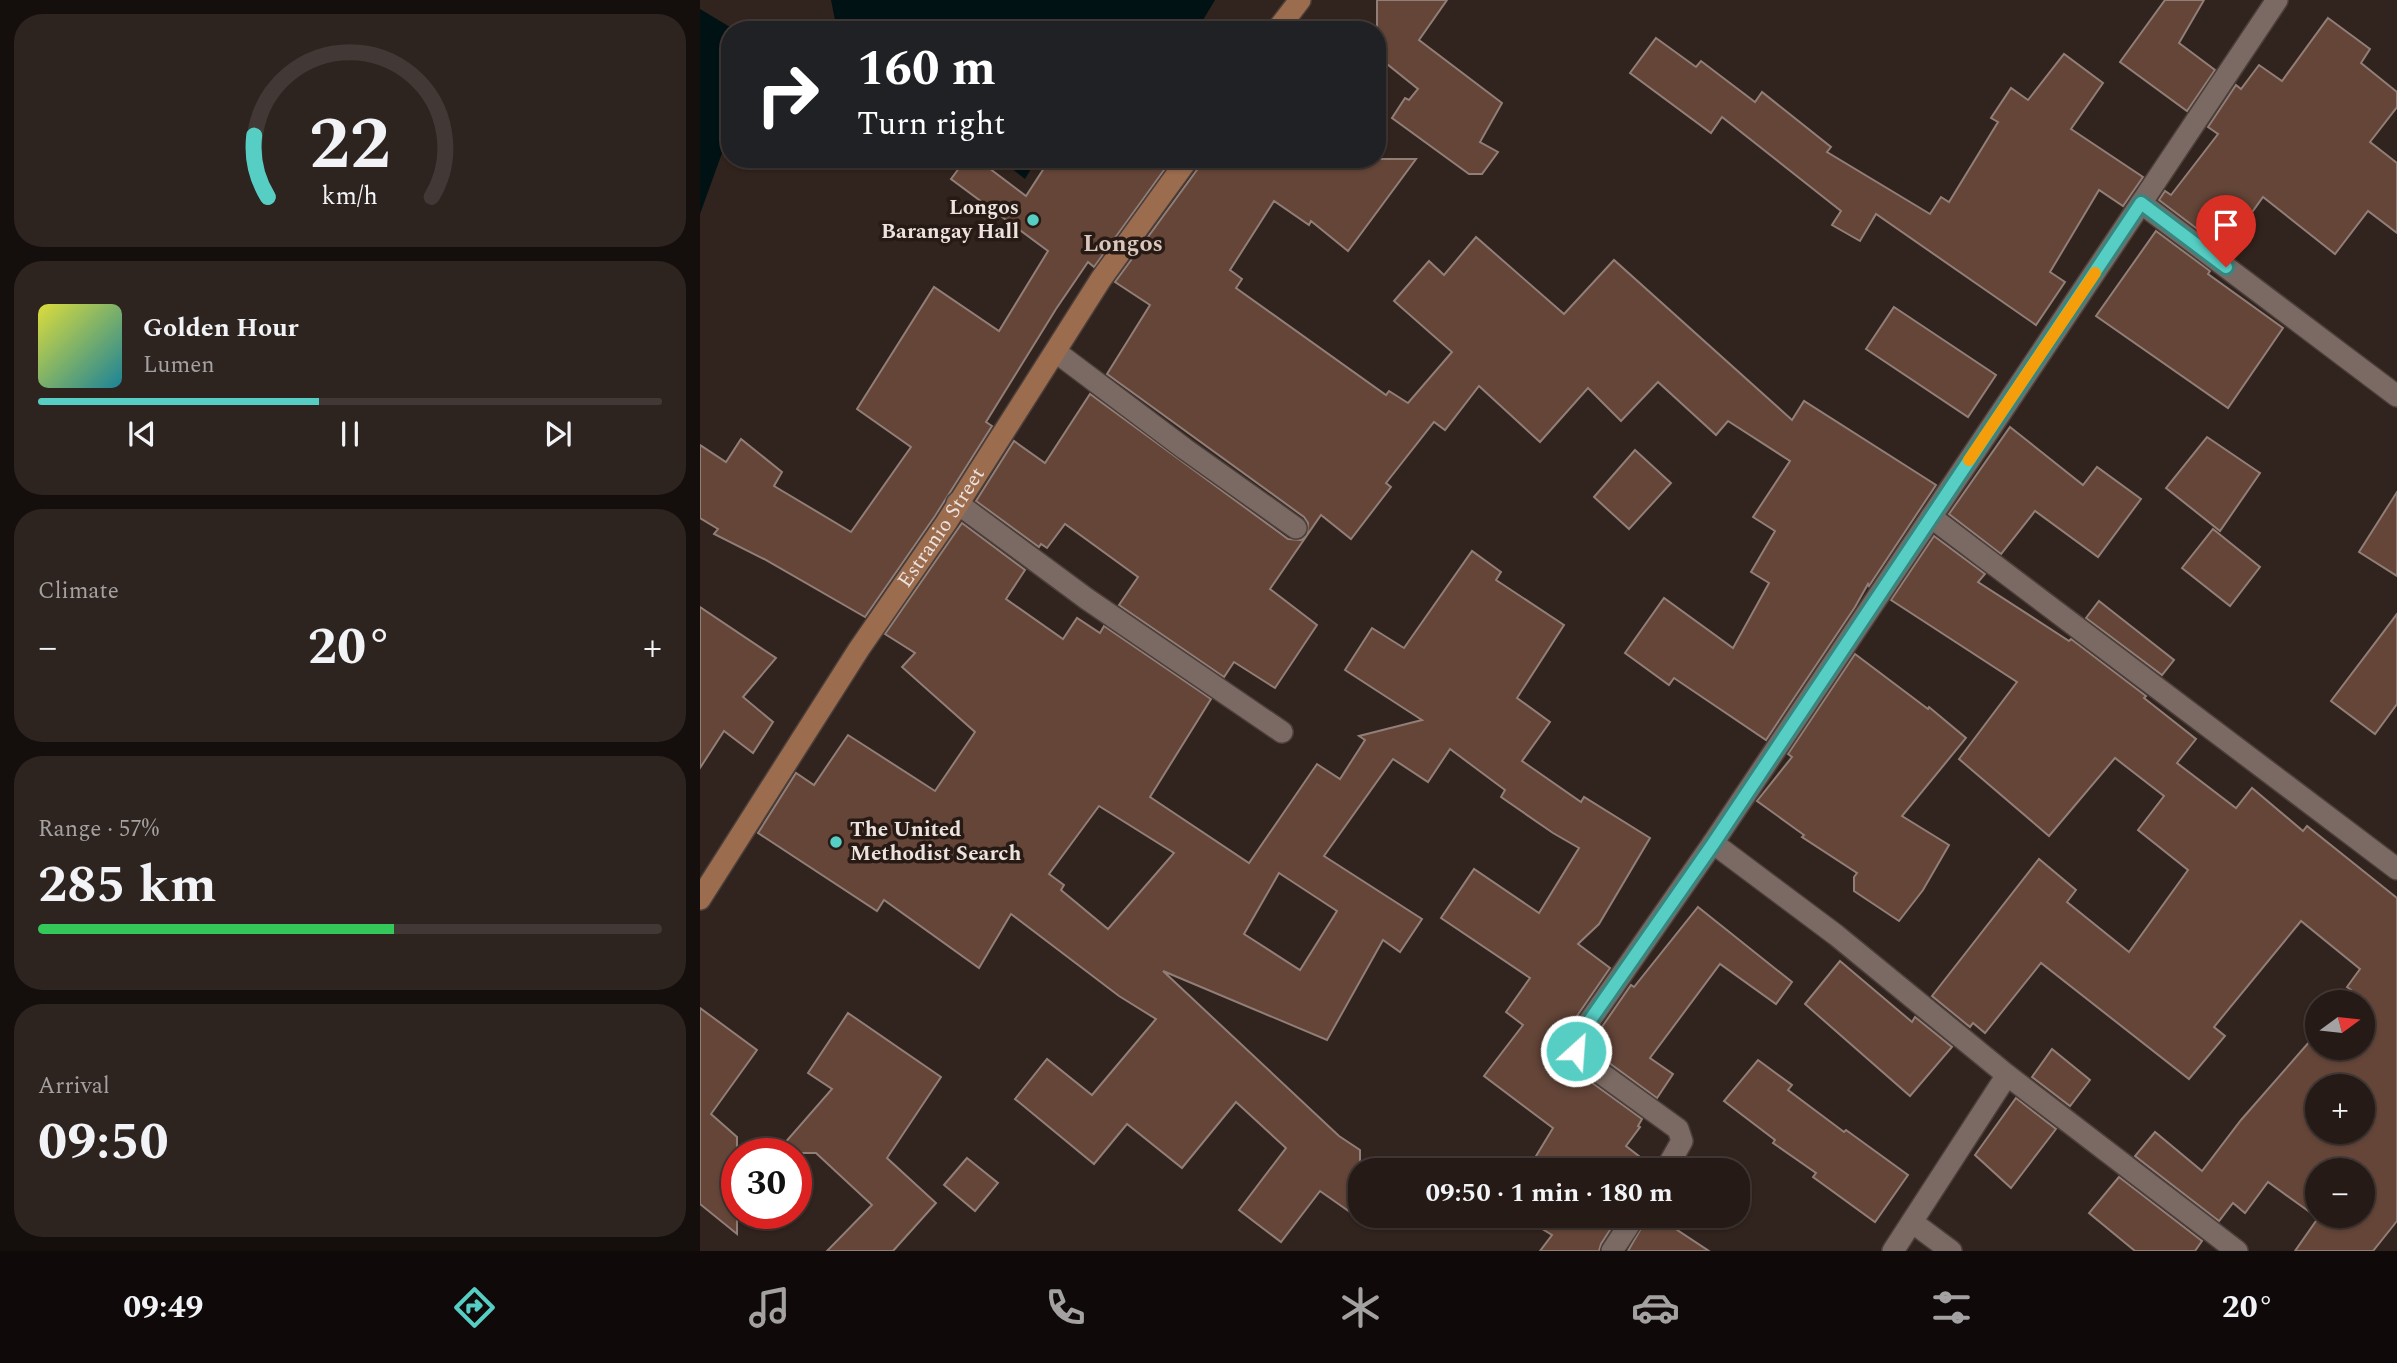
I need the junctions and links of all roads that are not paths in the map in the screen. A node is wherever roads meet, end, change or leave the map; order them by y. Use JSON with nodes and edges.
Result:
{"nodes":[{"id":1,"x":1300,"y":0,"type":"edge"},
{"id":2,"x":2277,"y":0,"type":"edge"},
{"id":3,"x":1284,"y":21,"type":"edge"},
{"id":4,"x":1181,"y":168,"type":"edge"},
{"id":5,"x":2141,"y":203,"type":"junction"},
{"id":6,"x":1056,"y":352,"type":"junction"},
{"id":7,"x":2397,"y":396,"type":"edge"},
{"id":8,"x":957,"y":503,"type":"junction"},
{"id":9,"x":1931,"y":517,"type":"junction"},
{"id":10,"x":1296,"y":528,"type":"dead end"},
{"id":11,"x":1282,"y":732,"type":"dead end"},
{"id":12,"x":1713,"y":844,"type":"junction"},
{"id":13,"x":2397,"y":869,"type":"edge"},
{"id":14,"x":700,"y":899,"type":"edge"},
{"id":15,"x":2007,"y":1075,"type":"junction"},
{"id":16,"x":1672,"y":1158,"type":"edge"},
{"id":17,"x":1912,"y":1222,"type":"junction"},
{"id":18,"x":1627,"y":1228,"type":"edge"},
{"id":19,"x":1612,"y":1251,"type":"edge"},
{"id":20,"x":1893,"y":1251,"type":"edge"},
{"id":21,"x":1951,"y":1251,"type":"edge"},
{"id":22,"x":2237,"y":1251,"type":"edge"}],
"edges":[{"from":1,"to":3,"type":"street"},
{"from":2,"to":5,"type":"street"},
{"from":4,"to":6,"type":"street","name":"Estranio Street"},
{"from":5,"to":7,"type":"street"},
{"from":5,"to":9,"type":"street"},
{"from":6,"to":8,"type":"street","name":"Estranio Street"},
{"from":6,"to":10,"type":"street"},
{"from":8,"to":11,"type":"street"},
{"from":8,"to":14,"type":"street","name":"Estranio Street"},
{"from":9,"to":12,"type":"street"},
{"from":9,"to":13,"type":"street"},
{"from":12,"to":15,"type":"street"},
{"from":12,"to":16,"type":"street"},
{"from":15,"to":17,"type":"street"},
{"from":15,"to":22,"type":"street"},
{"from":17,"to":20,"type":"street"},
{"from":17,"to":21,"type":"street"},
{"from":18,"to":19,"type":"street"}]}
